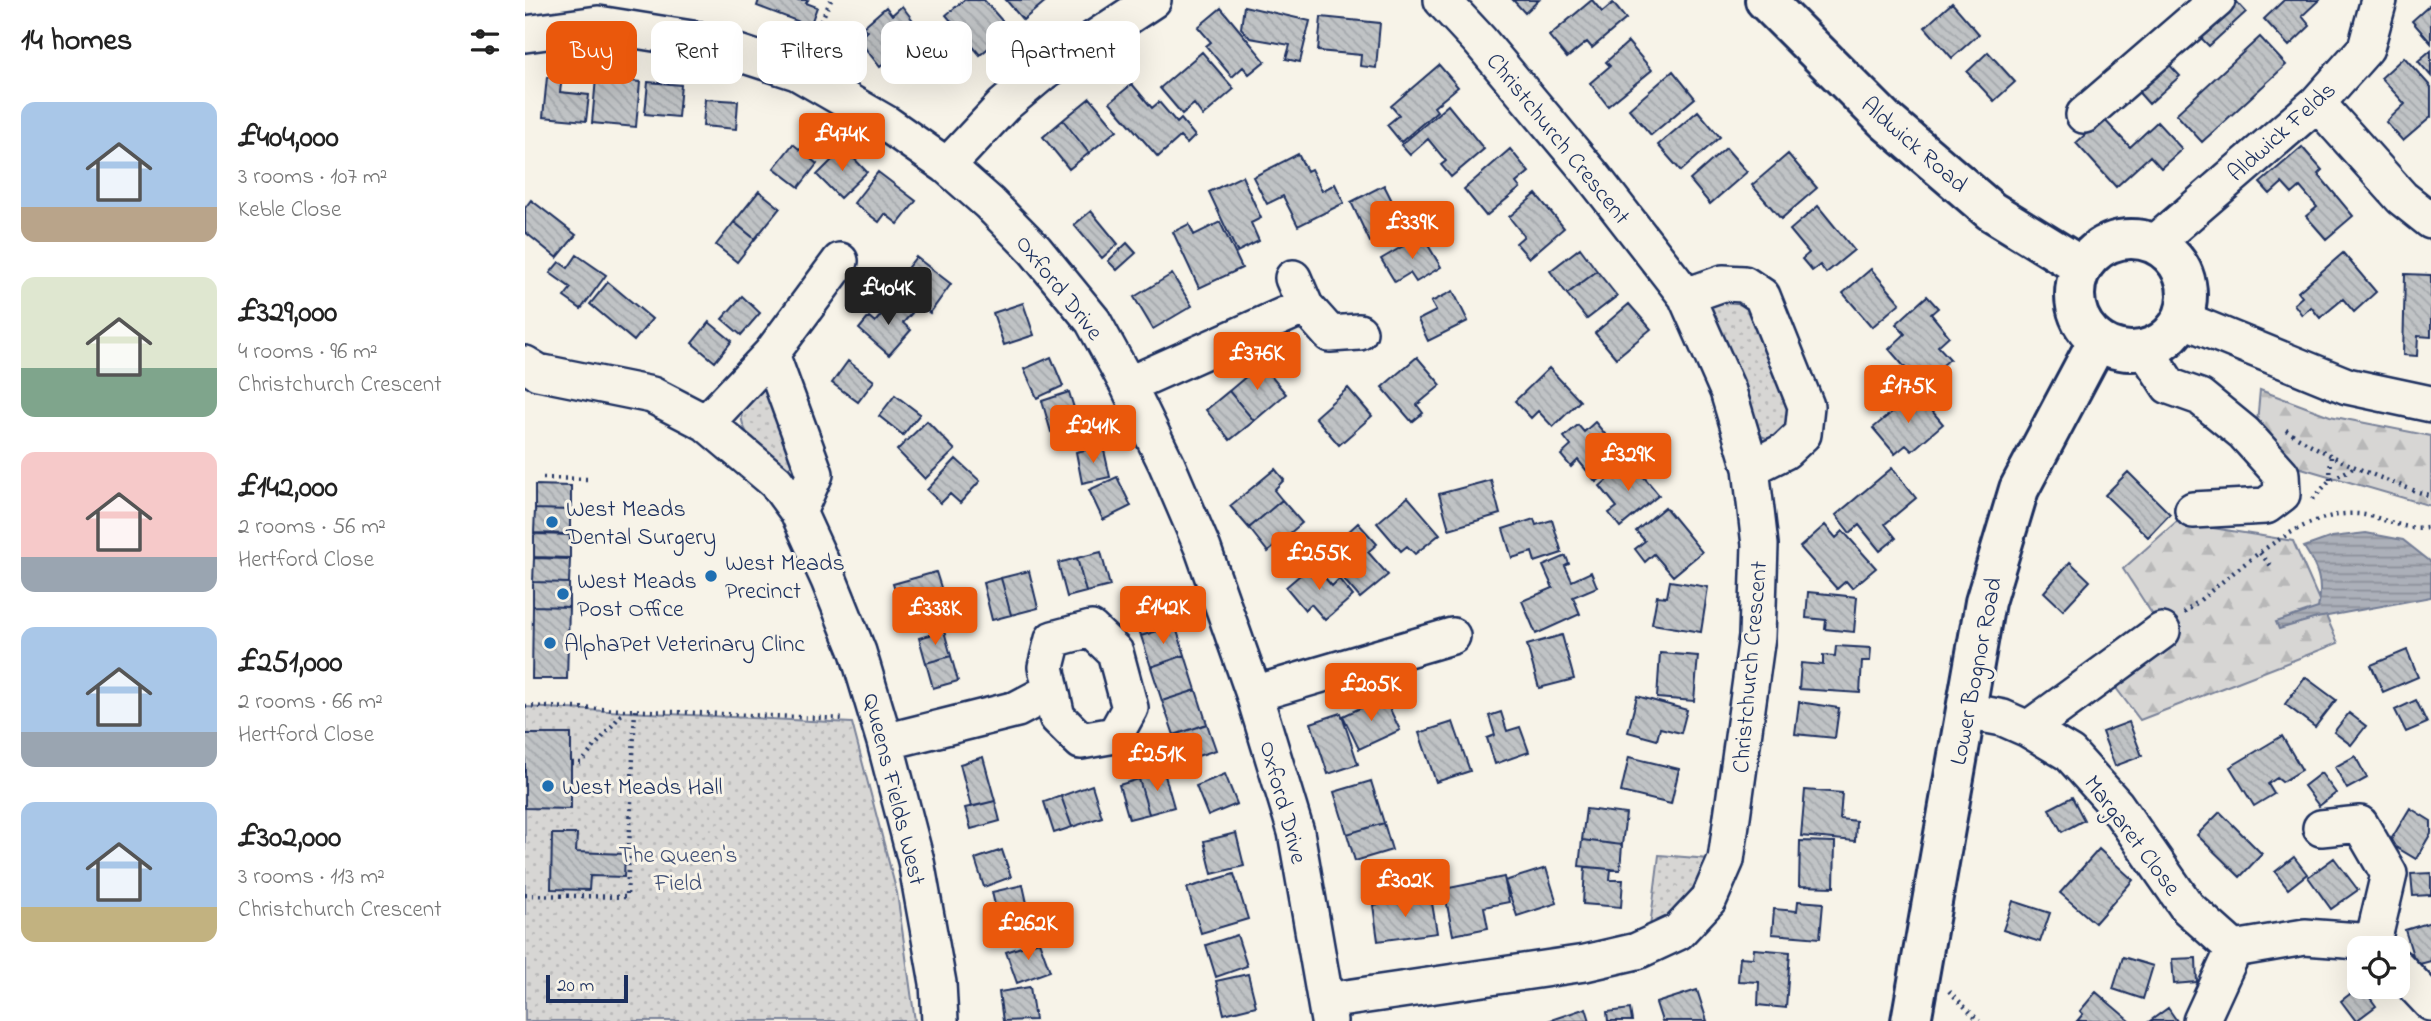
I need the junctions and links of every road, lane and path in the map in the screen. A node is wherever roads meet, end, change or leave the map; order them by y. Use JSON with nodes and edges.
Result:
{"nodes":[{"id":1,"x":831,"y":0,"type":"edge"},
{"id":2,"x":1153,"y":0,"type":"edge"},
{"id":3,"x":1442,"y":0,"type":"edge"},
{"id":4,"x":1765,"y":0,"type":"edge"},
{"id":5,"x":2217,"y":0,"type":"edge"},
{"id":6,"x":2379,"y":0,"type":"edge"},
{"id":7,"x":821,"y":21,"type":"edge"},
{"id":8,"x":525,"y":34,"type":"edge"},
{"id":9,"x":757,"y":59,"type":"edge"},
{"id":10,"x":818,"y":84,"type":"edge"},
{"id":11,"x":2317,"y":103,"type":"junction"},
{"id":12,"x":2084,"y":115,"type":"dead end"},
{"id":13,"x":947,"y":166,"type":"junction"},
{"id":14,"x":2431,"y":220,"type":"edge"},
{"id":15,"x":2155,"y":243,"type":"junction"},
{"id":16,"x":840,"y":261,"type":"dead end"},
{"id":17,"x":2082,"y":267,"type":"junction"},
{"id":18,"x":1686,"y":296,"type":"junction"},
{"id":19,"x":2182,"y":318,"type":"junction"},
{"id":20,"x":1359,"y":332,"type":"dead end"},
{"id":21,"x":2098,"y":340,"type":"junction"},
{"id":22,"x":2145,"y":349,"type":"junction"},
{"id":23,"x":771,"y":354,"type":"junction"},
{"id":24,"x":525,"y":364,"type":"edge"},
{"id":25,"x":1128,"y":385,"type":"junction"},
{"id":26,"x":2431,"y":404,"type":"edge"},
{"id":27,"x":2275,"y":423,"type":"dead end"},
{"id":28,"x":706,"y":424,"type":"junction"},
{"id":29,"x":2331,"y":455,"type":"junction"},
{"id":30,"x":2356,"y":467,"type":"junction"},
{"id":31,"x":1751,"y":468,"type":"junction"},
{"id":32,"x":543,"y":478,"type":"dead end"},
{"id":33,"x":590,"y":479,"type":"dead end"},
{"id":34,"x":2431,"y":496,"type":"edge"},
{"id":35,"x":2193,"y":510,"type":"dead end"},
{"id":36,"x":798,"y":512,"type":"junction"},
{"id":37,"x":2431,"y":526,"type":"edge"},
{"id":38,"x":2260,"y":553,"type":"junction"},
{"id":39,"x":2272,"y":567,"type":"dead end"},
{"id":40,"x":2162,"y":631,"type":"joint"},
{"id":41,"x":1452,"y":636,"type":"dead end"},
{"id":42,"x":1051,"y":691,"type":"dead end"},
{"id":43,"x":1254,"y":694,"type":"junction"},
{"id":44,"x":525,"y":706,"type":"edge"},
{"id":45,"x":626,"y":709,"type":"junction"},
{"id":46,"x":635,"y":709,"type":"junction"},
{"id":47,"x":1966,"y":711,"type":"junction"},
{"id":48,"x":2028,"y":729,"type":"junction"},
{"id":49,"x":882,"y":732,"type":"junction"},
{"id":50,"x":572,"y":763,"type":"dead end"},
{"id":51,"x":2321,"y":828,"type":"dead end"},
{"id":52,"x":525,"y":895,"type":"edge"},
{"id":53,"x":2379,"y":936,"type":"edge"},
{"id":54,"x":2347,"y":942,"type":"edge"},
{"id":55,"x":2234,"y":949,"type":"junction"},
{"id":56,"x":2410,"y":981,"type":"edge"},
{"id":57,"x":2431,"y":1003,"type":"edge"},
{"id":58,"x":1327,"y":1011,"type":"edge"},
{"id":59,"x":940,"y":1021,"type":"edge"},
{"id":60,"x":1911,"y":1021,"type":"edge"},
{"id":61,"x":2201,"y":1021,"type":"edge"}],
"edges":[{"from":1,"to":7,"type":"path"},
{"from":2,"to":13,"type":"street"},
{"from":3,"to":18,"type":"street","name":"Christchurch Crescent"},
{"from":4,"to":17,"type":"main road","name":"Aldwick Road"},
{"from":5,"to":12,"type":"street"},
{"from":6,"to":11,"type":"street","name":"Aldwick Felds"},
{"from":8,"to":9,"type":"street","name":"Oxford Drive"},
{"from":10,"to":13,"type":"street","name":"Oxford Drive"},
{"from":11,"to":14,"type":"street"},
{"from":11,"to":15,"type":"street","name":"Aldwick Felds"},
{"from":13,"to":25,"type":"street","name":"Oxford Drive"},
{"from":15,"to":17,"type":"main road"},
{"from":15,"to":19,"type":"main road"},
{"from":16,"to":23,"type":"street"},
{"from":17,"to":21,"type":"main road"},
{"from":18,"to":31,"type":"street","name":"Christchurch Crescent"},
{"from":18,"to":31,"type":"street"},
{"from":19,"to":22,"type":"main road"},
{"from":19,"to":26,"type":"street"},
{"from":20,"to":25,"type":"street"},
{"from":21,"to":22,"type":"main road"},
{"from":21,"to":47,"type":"main road","name":"Lower Bognor Road"},
{"from":22,"to":35,"type":"street"},
{"from":23,"to":28,"type":"street"},
{"from":23,"to":36,"type":"street"},
{"from":24,"to":28,"type":"street","name":"Queens Fields West"},
{"from":25,"to":43,"type":"street","name":"Oxford Drive"},
{"from":27,"to":29,"type":"path"},
{"from":28,"to":36,"type":"street","name":"Queens Fields West"},
{"from":29,"to":30,"type":"path"},
{"from":29,"to":30,"type":"path"},
{"from":30,"to":34,"type":"path"},
{"from":31,"to":58,"type":"street","name":"Christchurch Crescent"},
{"from":32,"to":33,"type":"path"},
{"from":36,"to":49,"type":"street","name":"Queens Fields West"},
{"from":37,"to":38,"type":"path"},
{"from":38,"to":39,"type":"path"},
{"from":38,"to":40,"type":"path"},
{"from":40,"to":48,"type":"street"},
{"from":41,"to":43,"type":"street"},
{"from":42,"to":49,"type":"street"},
{"from":43,"to":58,"type":"street","name":"Oxford Drive"},
{"from":44,"to":45,"type":"path"},
{"from":45,"to":46,"type":"path"},
{"from":45,"to":50,"type":"path"},
{"from":46,"to":49,"type":"path"},
{"from":46,"to":52,"type":"path"},
{"from":47,"to":48,"type":"street","name":"Margaret Close"},
{"from":47,"to":60,"type":"main road","name":"Lower Bognor Road"},
{"from":48,"to":55,"type":"street","name":"Margaret Close"},
{"from":49,"to":59,"type":"street","name":"Queens Fields West"},
{"from":51,"to":53,"type":"street"},
{"from":54,"to":55,"type":"street"},
{"from":55,"to":61,"type":"street"},
{"from":56,"to":57,"type":"street"}]}
